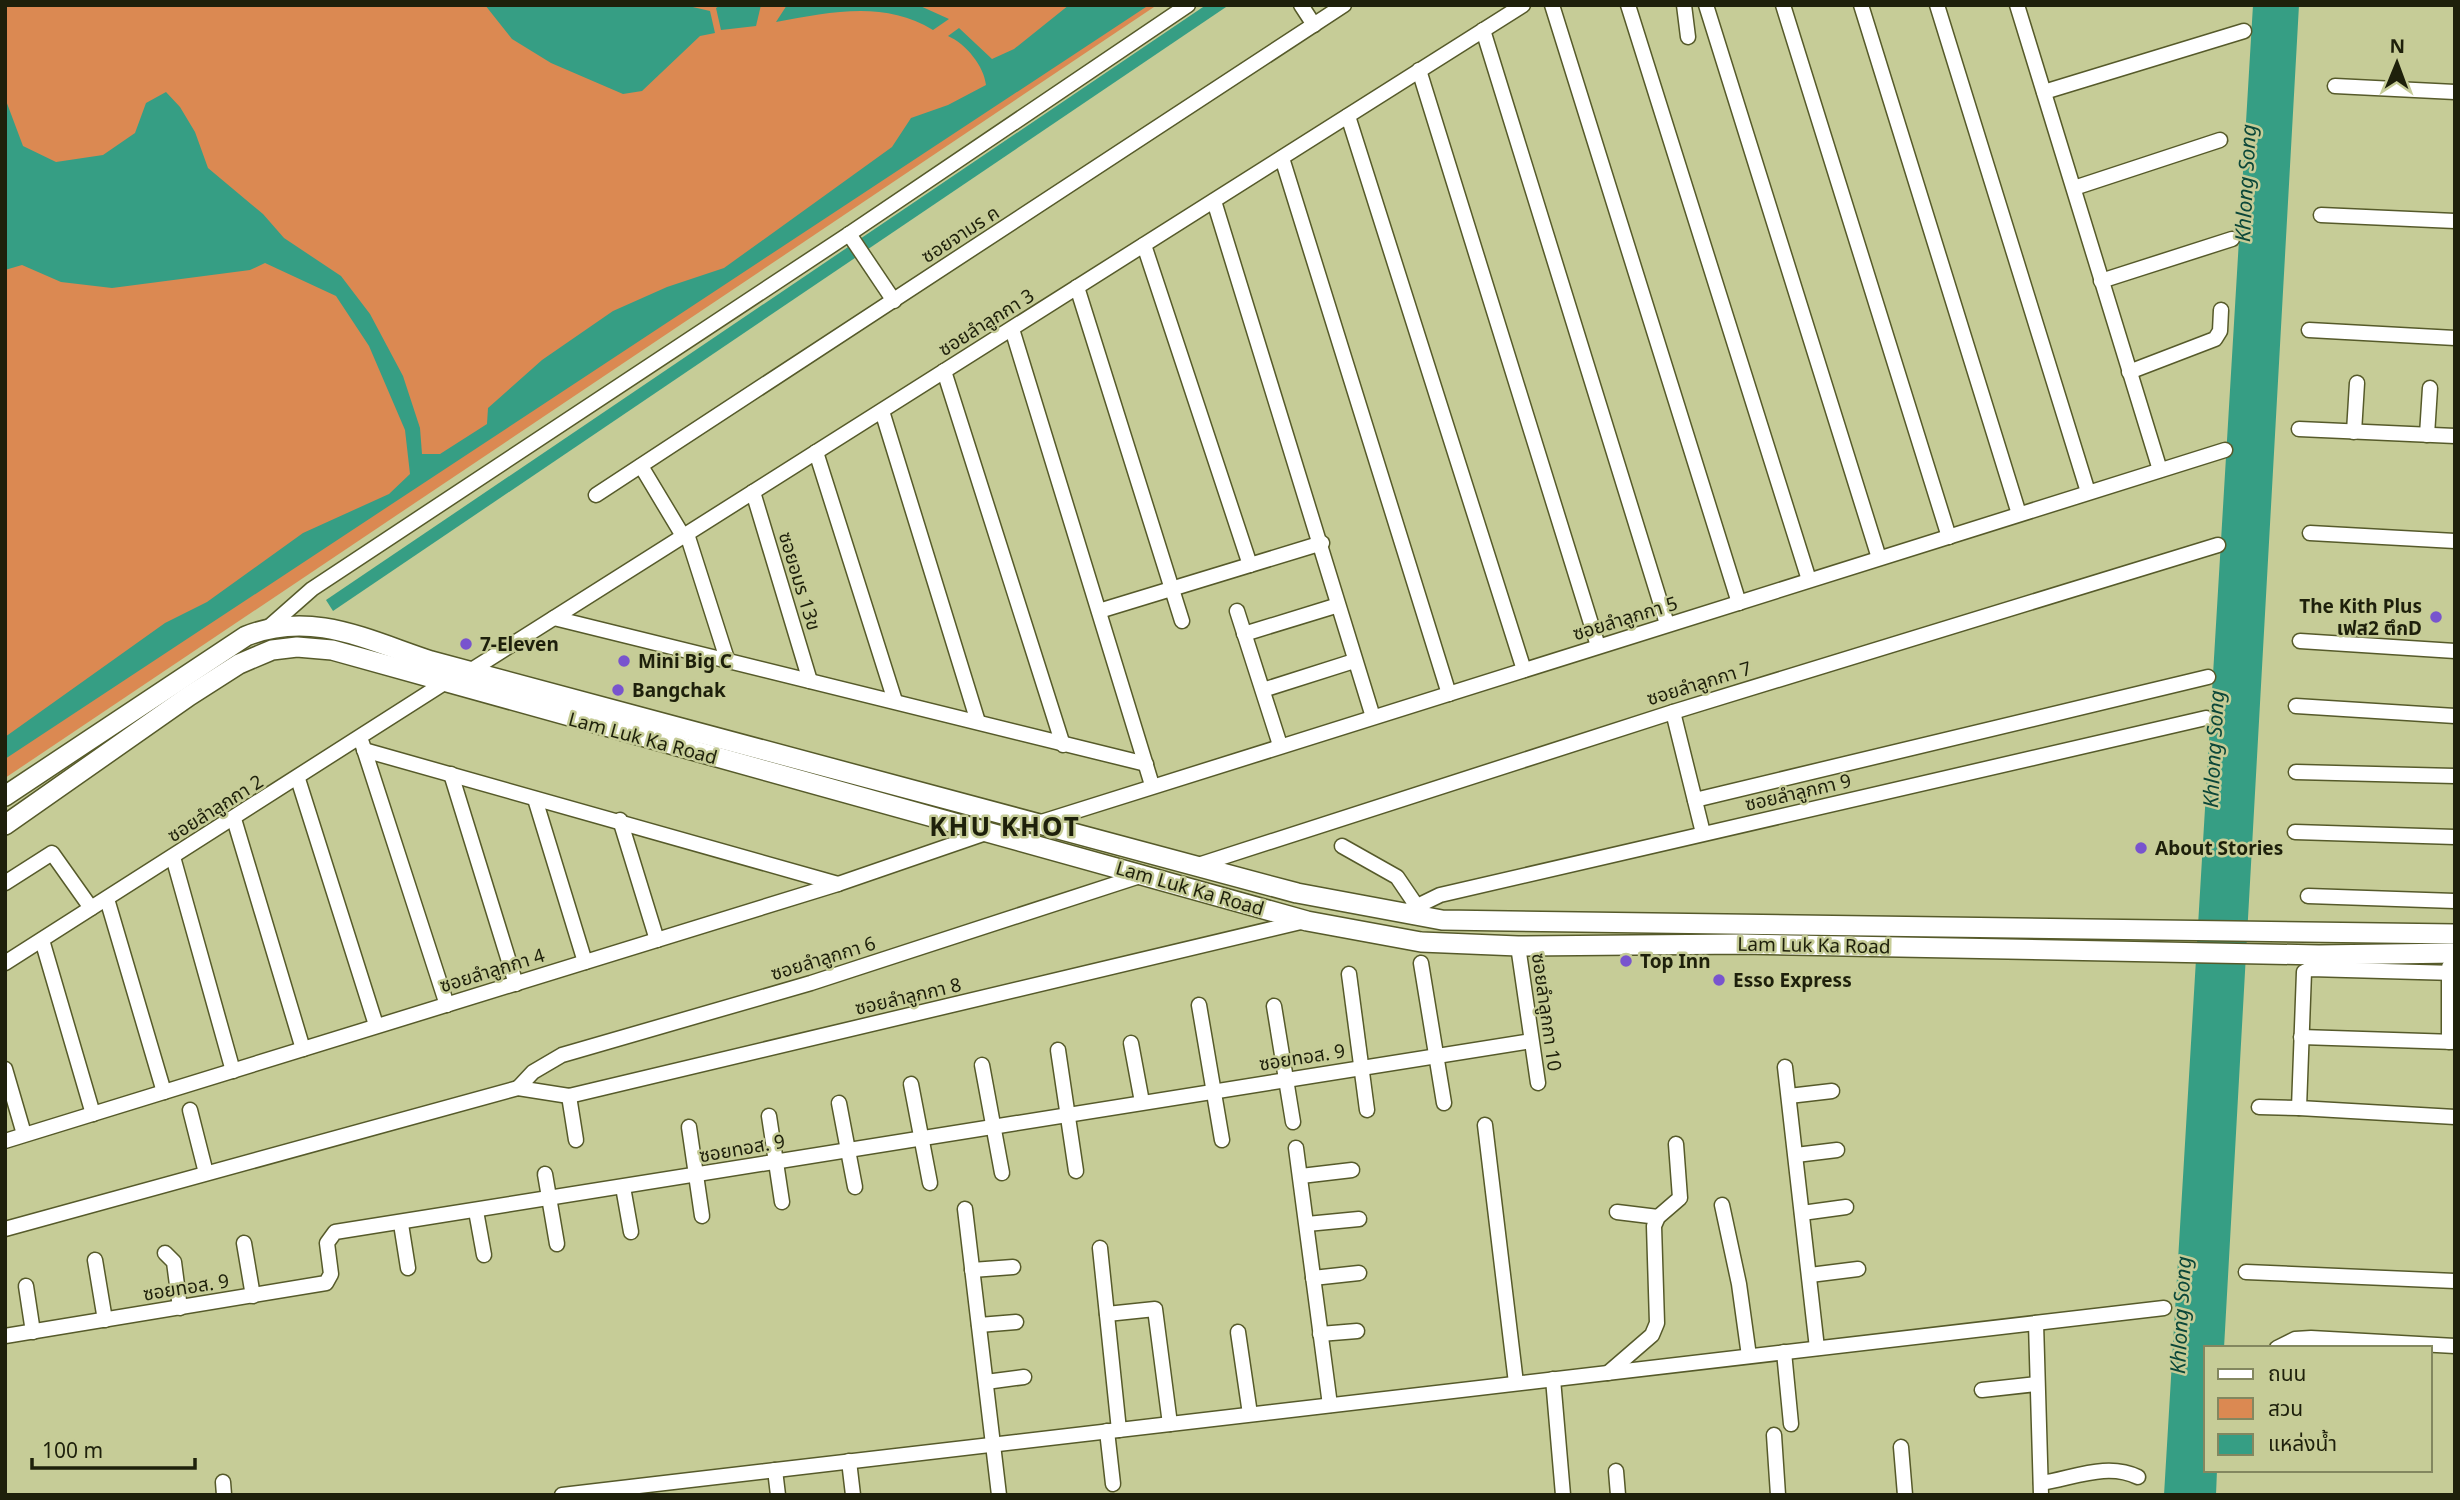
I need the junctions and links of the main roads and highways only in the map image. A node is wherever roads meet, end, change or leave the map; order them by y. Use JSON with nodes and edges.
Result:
{"nodes":[{"id":1,"x":5,"y":796,"type":"edge"},
{"id":2,"x":7,"y":820,"type":"edge"},
{"id":3,"x":1607,"y":923,"type":"junction"},
{"id":4,"x":2455,"y":933,"type":"edge"},
{"id":5,"x":1609,"y":944,"type":"junction"},
{"id":6,"x":2452,"y":963,"type":"edge"}],
"edges":[{"from":1,"to":3,"type":"main road","name":"Lam Luk Ka Road"},
{"from":2,"to":5,"type":"main road","name":"Lam Luk Ka Road"},
{"from":3,"to":4,"type":"main road","name":"Lam Luk Ka Road"},
{"from":3,"to":5,"type":"main road"},
{"from":5,"to":6,"type":"main road","name":"Lam Luk Ka Road"}]}
